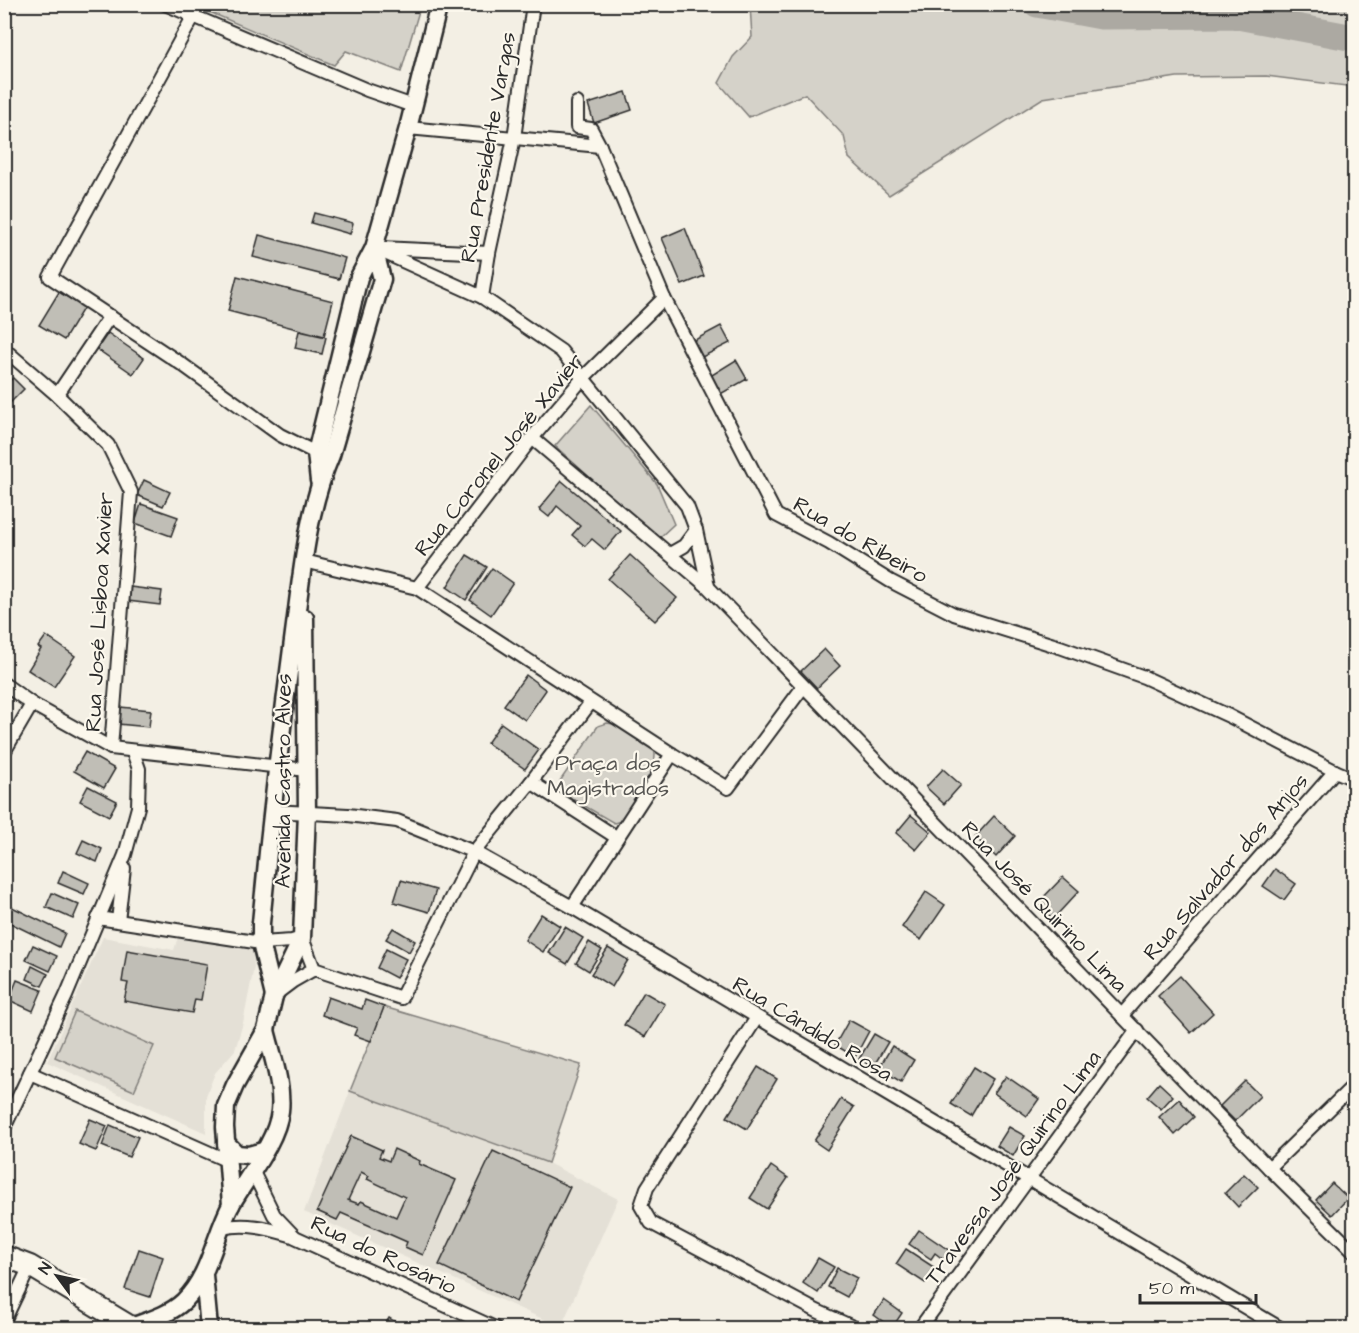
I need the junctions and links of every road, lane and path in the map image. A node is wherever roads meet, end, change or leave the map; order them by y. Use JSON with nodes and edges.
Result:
{"nodes":[{"id":1,"x":165,"y":4,"type":"edge"},
{"id":2,"x":439,"y":4,"type":"edge"},
{"id":3,"x":533,"y":4,"type":"edge"},
{"id":4,"x":193,"y":17,"type":"junction"},
{"id":5,"x":577,"y":103,"type":"dead end"},
{"id":6,"x":412,"y":106,"type":"junction"},
{"id":7,"x":408,"y":128,"type":"junction"},
{"id":8,"x":514,"y":138,"type":"junction"},
{"id":9,"x":600,"y":146,"type":"junction"},
{"id":10,"x":374,"y":248,"type":"junction"},
{"id":11,"x":489,"y":253,"type":"junction"},
{"id":12,"x":482,"y":297,"type":"junction"},
{"id":13,"x":664,"y":298,"type":"junction"},
{"id":14,"x":110,"y":316,"type":"junction"},
{"id":15,"x":4,"y":349,"type":"edge"},
{"id":16,"x":584,"y":377,"type":"junction"},
{"id":17,"x":57,"y":395,"type":"junction"},
{"id":18,"x":532,"y":438,"type":"junction"},
{"id":19,"x":323,"y":454,"type":"junction"},
{"id":20,"x":696,"y":530,"type":"junction"},
{"id":21,"x":670,"y":554,"type":"junction"},
{"id":22,"x":304,"y":561,"type":"junction"},
{"id":23,"x":708,"y":587,"type":"junction"},
{"id":24,"x":417,"y":588,"type":"junction"},
{"id":25,"x":4,"y":684,"type":"edge"},
{"id":26,"x":803,"y":687,"type":"junction"},
{"id":27,"x":591,"y":702,"type":"junction"},
{"id":28,"x":32,"y":705,"type":"junction"},
{"id":29,"x":111,"y":748,"type":"junction"},
{"id":30,"x":4,"y":752,"type":"edge"},
{"id":31,"x":132,"y":752,"type":"junction"},
{"id":32,"x":672,"y":754,"type":"junction"},
{"id":33,"x":276,"y":767,"type":"junction"},
{"id":34,"x":307,"y":770,"type":"junction"},
{"id":35,"x":1335,"y":771,"type":"junction"},
{"id":36,"x":1354,"y":779,"type":"edge"},
{"id":37,"x":531,"y":782,"type":"junction"},
{"id":38,"x":272,"y":811,"type":"junction"},
{"id":39,"x":307,"y":812,"type":"junction"},
{"id":40,"x":616,"y":837,"type":"junction"},
{"id":41,"x":474,"y":852,"type":"junction"},
{"id":42,"x":126,"y":855,"type":"junction"},
{"id":43,"x":572,"y":907,"type":"junction"},
{"id":44,"x":98,"y":918,"type":"junction"},
{"id":45,"x":118,"y":921,"type":"junction"},
{"id":46,"x":302,"y":939,"type":"junction"},
{"id":47,"x":261,"y":943,"type":"junction"},
{"id":48,"x":314,"y":969,"type":"junction"},
{"id":49,"x":274,"y":996,"type":"junction"},
{"id":50,"x":1122,"y":1015,"type":"junction"},
{"id":51,"x":756,"y":1019,"type":"junction"},
{"id":52,"x":266,"y":1030,"type":"junction"},
{"id":53,"x":1137,"y":1030,"type":"junction"},
{"id":54,"x":30,"y":1073,"type":"junction"},
{"id":55,"x":241,"y":1074,"type":"junction"},
{"id":56,"x":1354,"y":1085,"type":"edge"},
{"id":57,"x":278,"y":1086,"type":"junction"},
{"id":58,"x":4,"y":1128,"type":"edge"},
{"id":59,"x":226,"y":1143,"type":"junction"},
{"id":60,"x":263,"y":1151,"type":"junction"},
{"id":61,"x":228,"y":1161,"type":"junction"},
{"id":62,"x":1269,"y":1168,"type":"junction"},
{"id":63,"x":252,"y":1170,"type":"junction"},
{"id":64,"x":1028,"y":1180,"type":"junction"},
{"id":65,"x":231,"y":1205,"type":"junction"},
{"id":66,"x":222,"y":1228,"type":"junction"},
{"id":67,"x":295,"y":1236,"type":"junction"},
{"id":68,"x":1354,"y":1252,"type":"edge"},
{"id":69,"x":4,"y":1256,"type":"edge"},
{"id":70,"x":30,"y":1266,"type":"junction"},
{"id":71,"x":204,"y":1275,"type":"junction"},
{"id":72,"x":4,"y":1321,"type":"edge"},
{"id":73,"x":162,"y":1322,"type":"edge"},
{"id":74,"x":207,"y":1325,"type":"edge"},
{"id":75,"x":132,"y":1328,"type":"edge"},
{"id":76,"x":495,"y":1329,"type":"edge"},
{"id":77,"x":855,"y":1329,"type":"edge"},
{"id":78,"x":920,"y":1329,"type":"edge"},
{"id":79,"x":1280,"y":1329,"type":"edge"}],
"edges":[{"from":1,"to":4,"type":"street"},
{"from":2,"to":6,"type":"street"},
{"from":3,"to":8,"type":"street","name":"Rua Presidente Vargas"},
{"from":4,"to":6,"type":"street"},
{"from":4,"to":14,"type":"street"},
{"from":5,"to":9,"type":"street","name":"Rua do Ribeiro"},
{"from":6,"to":7,"type":"street"},
{"from":7,"to":8,"type":"street"},
{"from":7,"to":10,"type":"street"},
{"from":8,"to":9,"type":"street"},
{"from":8,"to":11,"type":"street","name":"Rua Presidente Vargas"},
{"from":9,"to":13,"type":"street","name":"Rua do Ribeiro"},
{"from":10,"to":11,"type":"street"},
{"from":10,"to":12,"type":"street"},
{"from":10,"to":19,"type":"street","name":"Avenida Castro Alves"},
{"from":11,"to":12,"type":"street","name":"Rua Presidente Vargas"},
{"from":12,"to":16,"type":"street"},
{"from":13,"to":16,"type":"street","name":"Rua Coronel José Xavier"},
{"from":13,"to":35,"type":"street","name":"Rua do Ribeiro"},
{"from":14,"to":17,"type":"street"},
{"from":14,"to":19,"type":"street"},
{"from":15,"to":17,"type":"street","name":"Rua José Lisboa Xavier"},
{"from":16,"to":18,"type":"street","name":"Rua Coronel José Xavier"},
{"from":16,"to":20,"type":"street"},
{"from":17,"to":29,"type":"street","name":"Rua José Lisboa Xavier"},
{"from":18,"to":21,"type":"street","name":"Rua José Quirino Lima"},
{"from":18,"to":24,"type":"street","name":"Rua Coronel José Xavier"},
{"from":19,"to":22,"type":"street","name":"Avenida Castro Alves"},
{"from":20,"to":21,"type":"street"},
{"from":20,"to":23,"type":"street"},
{"from":21,"to":23,"type":"street","name":"Rua José Quirino Lima"},
{"from":22,"to":24,"type":"street"},
{"from":22,"to":33,"type":"street","name":"Avenida Castro Alves"},
{"from":22,"to":34,"type":"street","name":"Avenida Castro Alves"},
{"from":23,"to":26,"type":"street","name":"Rua José Quirino Lima"},
{"from":24,"to":27,"type":"street"},
{"from":25,"to":28,"type":"street"},
{"from":26,"to":32,"type":"street"},
{"from":26,"to":50,"type":"street","name":"Rua José Quirino Lima"},
{"from":27,"to":32,"type":"street"},
{"from":27,"to":37,"type":"street"},
{"from":28,"to":29,"type":"street"},
{"from":28,"to":30,"type":"street"},
{"from":29,"to":31,"type":"street"},
{"from":31,"to":33,"type":"street"},
{"from":31,"to":42,"type":"street"},
{"from":32,"to":40,"type":"street"},
{"from":33,"to":34,"type":"street"},
{"from":33,"to":38,"type":"street","name":"Avenida Castro Alves"},
{"from":34,"to":39,"type":"street","name":"Avenida Castro Alves"},
{"from":35,"to":36,"type":"street","name":"Rua do Ribeiro"},
{"from":35,"to":50,"type":"street","name":"Rua Salvador dos Anjos"},
{"from":37,"to":40,"type":"street"},
{"from":37,"to":41,"type":"street"},
{"from":38,"to":39,"type":"street","name":"Rua Cândido Rosa"},
{"from":38,"to":47,"type":"street","name":"Avenida Castro Alves"},
{"from":39,"to":41,"type":"street","name":"Rua Cândido Rosa"},
{"from":39,"to":46,"type":"street","name":"Avenida Castro Alves"},
{"from":40,"to":43,"type":"street"},
{"from":41,"to":43,"type":"street","name":"Rua Cândido Rosa"},
{"from":41,"to":48,"type":"street"},
{"from":42,"to":44,"type":"street"},
{"from":42,"to":45,"type":"street"},
{"from":43,"to":51,"type":"street","name":"Rua Cândido Rosa"},
{"from":44,"to":45,"type":"street"},
{"from":44,"to":54,"type":"street"},
{"from":45,"to":47,"type":"street"},
{"from":46,"to":47,"type":"street"},
{"from":46,"to":48,"type":"street"},
{"from":46,"to":49,"type":"street","name":"Avenida Castro Alves"},
{"from":47,"to":49,"type":"street","name":"Avenida Castro Alves"},
{"from":48,"to":49,"type":"street"},
{"from":49,"to":52,"type":"street","name":"Avenida Castro Alves"},
{"from":50,"to":53,"type":"street","name":"Rua José Quirino Lima"},
{"from":51,"to":64,"type":"street","name":"Rua Cândido Rosa"},
{"from":51,"to":77,"type":"street"},
{"from":52,"to":55,"type":"street","name":"Avenida Castro Alves"},
{"from":52,"to":57,"type":"street","name":"Avenida Castro Alves"},
{"from":53,"to":62,"type":"street","name":"Rua José Quirino Lima"},
{"from":53,"to":64,"type":"street","name":"Travessa José Quirino Lima"},
{"from":54,"to":58,"type":"street"},
{"from":54,"to":61,"type":"street"},
{"from":55,"to":57,"type":"street"},
{"from":55,"to":59,"type":"street","name":"Avenida Castro Alves"},
{"from":56,"to":62,"type":"street"},
{"from":57,"to":60,"type":"street","name":"Avenida Castro Alves"},
{"from":59,"to":60,"type":"street"},
{"from":59,"to":61,"type":"street","name":"Avenida Castro Alves"},
{"from":60,"to":63,"type":"street","name":"Avenida Castro Alves"},
{"from":61,"to":65,"type":"street","name":"Avenida Castro Alves"},
{"from":62,"to":68,"type":"street","name":"Rua José Quirino Lima"},
{"from":63,"to":65,"type":"street","name":"Avenida Castro Alves"},
{"from":63,"to":67,"type":"street","name":"Rua do Rosário"},
{"from":64,"to":78,"type":"street","name":"Travessa José Quirino Lima"},
{"from":64,"to":79,"type":"street","name":"Rua Cândido Rosa"},
{"from":65,"to":66,"type":"street","name":"Avenida Castro Alves"},
{"from":66,"to":67,"type":"street"},
{"from":66,"to":71,"type":"street","name":"Avenida Castro Alves"},
{"from":67,"to":76,"type":"street","name":"Rua do Rosário"},
{"from":69,"to":70,"type":"main road"},
{"from":70,"to":72,"type":"street"},
{"from":70,"to":75,"type":"main road"},
{"from":71,"to":73,"type":"street"},
{"from":71,"to":74,"type":"street"},
{"from":73,"to":75,"type":"street"}]}
